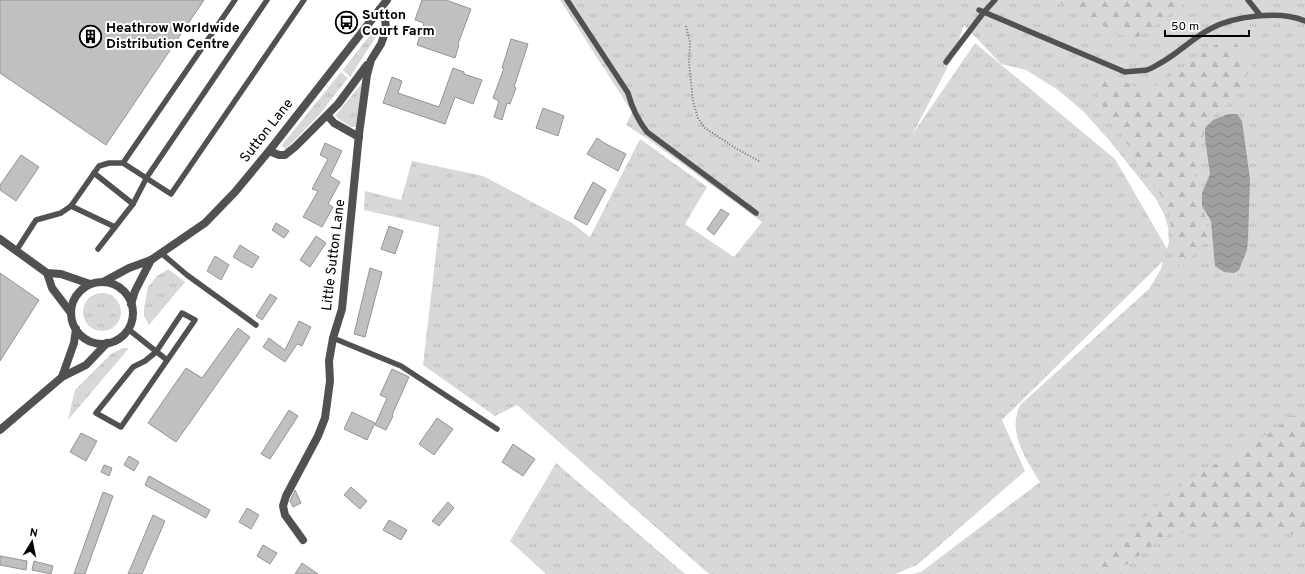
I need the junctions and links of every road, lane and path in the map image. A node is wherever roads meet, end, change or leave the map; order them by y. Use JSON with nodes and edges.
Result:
{"nodes":[{"id":1,"x":235,"y":0,"type":"edge"},
{"id":2,"x":267,"y":0,"type":"edge"},
{"id":3,"x":304,"y":0,"type":"edge"},
{"id":4,"x":387,"y":0,"type":"edge"},
{"id":5,"x":567,"y":0,"type":"edge"},
{"id":6,"x":995,"y":0,"type":"edge"},
{"id":7,"x":1248,"y":0,"type":"edge"},
{"id":8,"x":380,"y":9,"type":"junction"},
{"id":9,"x":982,"y":11,"type":"junction"},
{"id":10,"x":1260,"y":15,"type":"junction"},
{"id":11,"x":1305,"y":21,"type":"edge"},
{"id":12,"x":686,"y":26,"type":"dead end"},
{"id":13,"x":371,"y":60,"type":"junction"},
{"id":14,"x":946,"y":62,"type":"dead end"},
{"id":15,"x":328,"y":116,"type":"junction"},
{"id":16,"x":359,"y":137,"type":"junction"},
{"id":17,"x":268,"y":151,"type":"junction"},
{"id":18,"x":124,"y":162,"type":"junction"},
{"id":19,"x":759,"y":162,"type":"dead end"},
{"id":20,"x":94,"y":173,"type":"junction"},
{"id":21,"x":147,"y":177,"type":"junction"},
{"id":22,"x":133,"y":204,"type":"junction"},
{"id":23,"x":71,"y":206,"type":"junction"},
{"id":24,"x":756,"y":213,"type":"dead end"},
{"id":25,"x":115,"y":227,"type":"junction"},
{"id":26,"x":0,"y":238,"type":"edge"},
{"id":27,"x":98,"y":249,"type":"dead end"},
{"id":28,"x":16,"y":251,"type":"junction"},
{"id":29,"x":161,"y":253,"type":"junction"},
{"id":30,"x":151,"y":260,"type":"junction"},
{"id":31,"x":46,"y":273,"type":"junction"},
{"id":32,"x":103,"y":282,"type":"junction"},
{"id":33,"x":90,"y":284,"type":"junction"},
{"id":34,"x":131,"y":304,"type":"junction"},
{"id":35,"x":71,"y":313,"type":"junction"},
{"id":36,"x":256,"y":326,"type":"dead end"},
{"id":37,"x":76,"y":329,"type":"junction"},
{"id":38,"x":128,"y":329,"type":"junction"},
{"id":39,"x":333,"y":338,"type":"junction"},
{"id":40,"x":107,"y":343,"type":"junction"},
{"id":41,"x":156,"y":352,"type":"junction"},
{"id":42,"x":167,"y":360,"type":"junction"},
{"id":43,"x":62,"y":377,"type":"junction"},
{"id":44,"x":0,"y":430,"type":"edge"},
{"id":45,"x":498,"y":430,"type":"dead end"},
{"id":46,"x":303,"y":540,"type":"dead end"}],
"edges":[{"from":1,"to":18,"type":"lane"},
{"from":2,"to":21,"type":"lane"},
{"from":3,"to":21,"type":"lane"},
{"from":4,"to":8,"type":"street","name":"Sutton Lane"},
{"from":5,"to":24,"type":"lane"},
{"from":6,"to":9,"type":"lane"},
{"from":7,"to":10,"type":"lane"},
{"from":8,"to":13,"type":"street","name":"Little Sutton Lane"},
{"from":8,"to":17,"type":"street","name":"Sutton Lane"},
{"from":9,"to":10,"type":"lane"},
{"from":9,"to":14,"type":"lane"},
{"from":10,"to":11,"type":"lane"},
{"from":12,"to":19,"type":"path"},
{"from":13,"to":15,"type":"street"},
{"from":13,"to":16,"type":"street","name":"Little Sutton Lane"},
{"from":15,"to":16,"type":"street"},
{"from":15,"to":17,"type":"street"},
{"from":16,"to":39,"type":"street","name":"Little Sutton Lane"},
{"from":17,"to":29,"type":"street","name":"Sutton Lane"},
{"from":18,"to":20,"type":"lane"},
{"from":18,"to":21,"type":"lane"},
{"from":20,"to":22,"type":"lane"},
{"from":20,"to":23,"type":"lane"},
{"from":21,"to":22,"type":"lane"},
{"from":22,"to":25,"type":"lane"},
{"from":23,"to":25,"type":"lane"},
{"from":23,"to":28,"type":"lane"},
{"from":25,"to":27,"type":"lane"},
{"from":26,"to":28,"type":"street"},
{"from":28,"to":31,"type":"street"},
{"from":29,"to":30,"type":"street","name":"Sutton Lane"},
{"from":29,"to":36,"type":"lane"},
{"from":30,"to":32,"type":"street","name":"Sutton Lane"},
{"from":30,"to":34,"type":"street","name":"Sutton Lane"},
{"from":31,"to":33,"type":"street"},
{"from":31,"to":35,"type":"street"},
{"from":32,"to":33,"type":"street"},
{"from":32,"to":34,"type":"street"},
{"from":33,"to":35,"type":"street"},
{"from":34,"to":38,"type":"street"},
{"from":35,"to":37,"type":"street"},
{"from":37,"to":40,"type":"street"},
{"from":37,"to":43,"type":"street"},
{"from":38,"to":40,"type":"street"},
{"from":38,"to":41,"type":"lane"},
{"from":39,"to":45,"type":"lane"},
{"from":39,"to":46,"type":"street","name":"Little Sutton Lane"},
{"from":40,"to":43,"type":"street"},
{"from":41,"to":42,"type":"lane"},
{"from":41,"to":42,"type":"lane"},
{"from":41,"to":42,"type":"lane"},
{"from":43,"to":44,"type":"street"}]}
